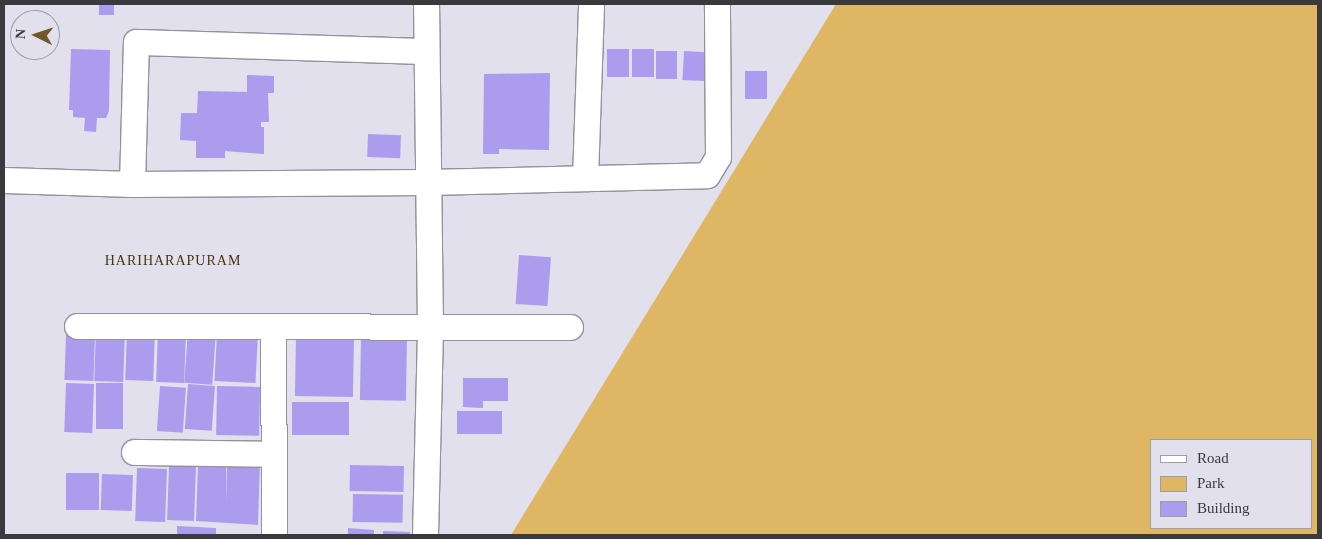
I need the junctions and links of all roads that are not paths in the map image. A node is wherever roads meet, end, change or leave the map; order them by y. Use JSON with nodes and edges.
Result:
{"nodes":[{"id":1,"x":426,"y":4,"type":"edge"},
{"id":2,"x":592,"y":4,"type":"edge"},
{"id":3,"x":718,"y":4,"type":"edge"},
{"id":4,"x":426,"y":51,"type":"junction"},
{"id":5,"x":584,"y":178,"type":"junction"},
{"id":6,"x":4,"y":180,"type":"edge"},
{"id":7,"x":426,"y":182,"type":"junction"},
{"id":8,"x":132,"y":184,"type":"junction"},
{"id":9,"x":77,"y":326,"type":"dead end"},
{"id":10,"x":273,"y":326,"type":"junction"},
{"id":11,"x":430,"y":327,"type":"junction"},
{"id":12,"x":570,"y":327,"type":"dead end"},
{"id":13,"x":134,"y":452,"type":"dead end"},
{"id":14,"x":272,"y":454,"type":"junction"},
{"id":15,"x":274,"y":535,"type":"edge"},
{"id":16,"x":425,"y":535,"type":"edge"}],
"edges":[{"from":1,"to":4,"type":"street"},
{"from":2,"to":5,"type":"street"},
{"from":3,"to":5,"type":"street"},
{"from":4,"to":7,"type":"street"},
{"from":4,"to":8,"type":"street"},
{"from":5,"to":7,"type":"street"},
{"from":6,"to":8,"type":"street"},
{"from":7,"to":8,"type":"street"},
{"from":7,"to":11,"type":"street"},
{"from":9,"to":10,"type":"street"},
{"from":10,"to":11,"type":"street"},
{"from":10,"to":14,"type":"street"},
{"from":11,"to":12,"type":"street"},
{"from":11,"to":16,"type":"street"},
{"from":13,"to":14,"type":"street"},
{"from":14,"to":15,"type":"street"}]}
